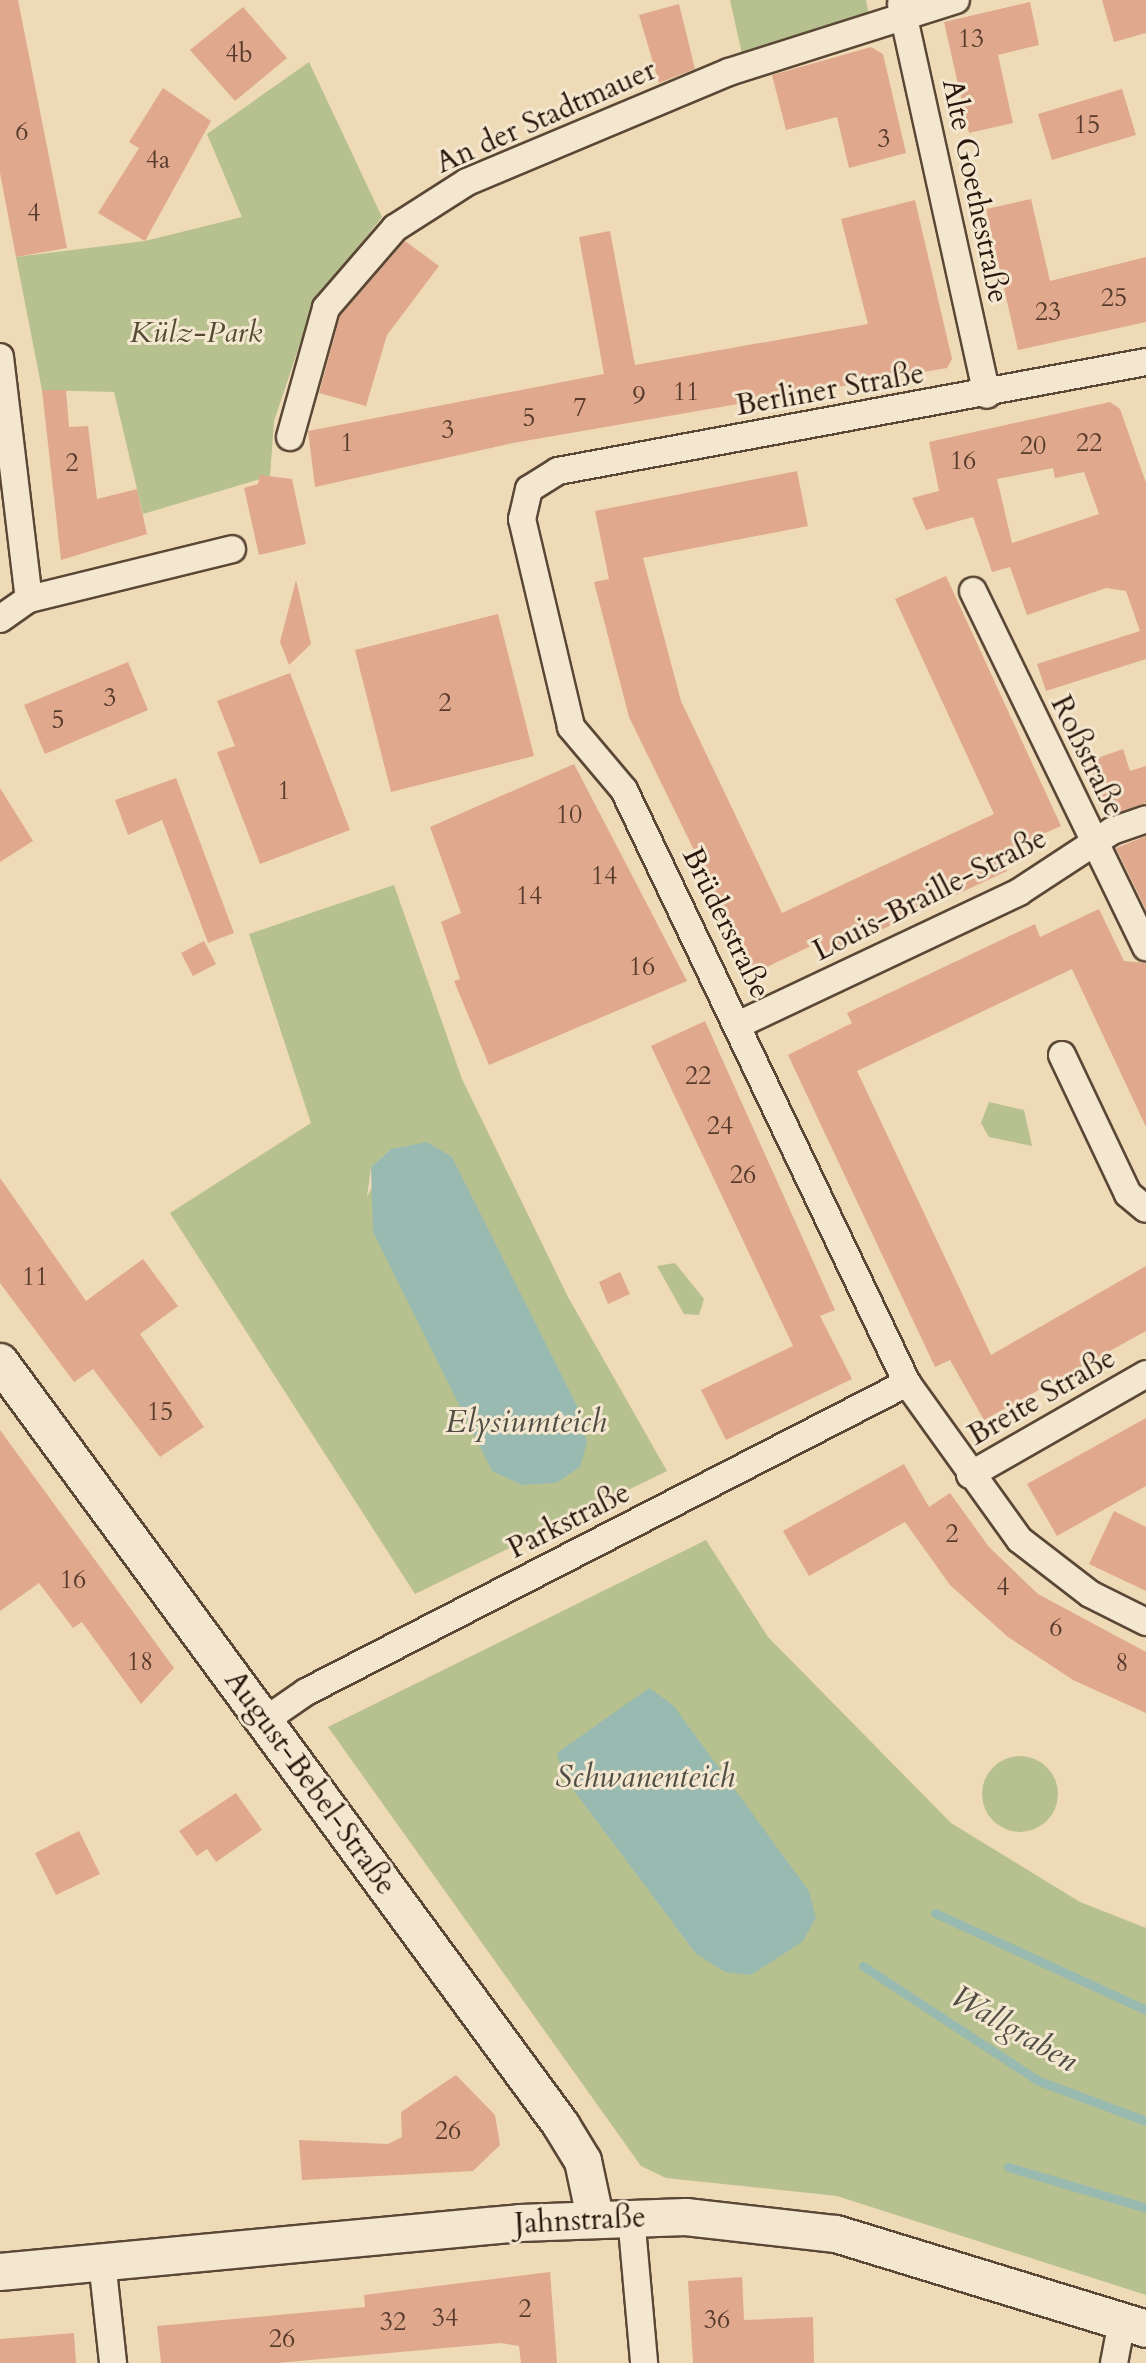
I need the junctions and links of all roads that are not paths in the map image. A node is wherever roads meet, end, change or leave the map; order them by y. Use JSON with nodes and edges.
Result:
{"nodes":[{"id":1,"x":956,"y":0,"type":"edge"},
{"id":2,"x":902,"y":9,"type":"edge"},
{"id":3,"x":0,"y":357,"type":"edge"},
{"id":4,"x":1146,"y":362,"type":"edge"},
{"id":5,"x":987,"y":395,"type":"junction"},
{"id":6,"x":290,"y":437,"type":"dead end"},
{"id":7,"x":529,"y":489,"type":"joint"},
{"id":8,"x":232,"y":549,"type":"dead end"},
{"id":9,"x":973,"y":591,"type":"dead end"},
{"id":10,"x":29,"y":599,"type":"junction"},
{"id":11,"x":0,"y":619,"type":"edge"},
{"id":12,"x":1146,"y":819,"type":"edge"},
{"id":13,"x":1094,"y":843,"type":"junction"},
{"id":14,"x":1146,"y":947,"type":"edge"},
{"id":15,"x":740,"y":1024,"type":"junction"},
{"id":16,"x":1062,"y":1055,"type":"dead end"},
{"id":17,"x":1146,"y":1209,"type":"edge"},
{"id":18,"x":0,"y":1362,"type":"edge"},
{"id":19,"x":1146,"y":1374,"type":"edge"},
{"id":20,"x":907,"y":1383,"type":"junction"},
{"id":21,"x":970,"y":1475,"type":"junction"},
{"id":22,"x":1146,"y":1622,"type":"edge"},
{"id":23,"x":264,"y":1721,"type":"junction"},
{"id":24,"x":631,"y":2216,"type":"junction"},
{"id":25,"x":595,"y":2217,"type":"junction"},
{"id":26,"x":102,"y":2261,"type":"junction"},
{"id":27,"x":0,"y":2272,"type":"edge"},
{"id":28,"x":1134,"y":2325,"type":"edge"},
{"id":29,"x":113,"y":2363,"type":"edge"},
{"id":30,"x":644,"y":2363,"type":"edge"},
{"id":31,"x":1114,"y":2363,"type":"edge"}],
"edges":[{"from":1,"to":2,"type":"street","name":"An der Stadtmauer"},
{"from":2,"to":5,"type":"street","name":"Alte Goethestraße"},
{"from":2,"to":6,"type":"street","name":"An der Stadtmauer"},
{"from":3,"to":10,"type":"street"},
{"from":4,"to":5,"type":"street","name":"Berliner Straße"},
{"from":5,"to":7,"type":"street","name":"Berliner Straße"},
{"from":7,"to":15,"type":"street","name":"Brüderstraße"},
{"from":8,"to":10,"type":"street"},
{"from":9,"to":13,"type":"street","name":"Roßstraße"},
{"from":10,"to":11,"type":"street"},
{"from":12,"to":13,"type":"street","name":"Louis-Braille-Straße"},
{"from":13,"to":14,"type":"street","name":"Roßstraße"},
{"from":13,"to":15,"type":"street","name":"Louis-Braille-Straße"},
{"from":15,"to":20,"type":"street","name":"Brüderstraße"},
{"from":16,"to":17,"type":"street"},
{"from":18,"to":23,"type":"main road","name":"August-Bebel-Straße"},
{"from":19,"to":21,"type":"street","name":"Breite Straße"},
{"from":20,"to":21,"type":"street","name":"Brüderstraße"},
{"from":20,"to":23,"type":"street","name":"Parkstraße"},
{"from":21,"to":22,"type":"street","name":"Brüderstraße"},
{"from":23,"to":25,"type":"main road","name":"August-Bebel-Straße"},
{"from":24,"to":25,"type":"main road","name":"Jahnstraße"},
{"from":24,"to":28,"type":"main road","name":"Jahnstraße"},
{"from":24,"to":30,"type":"street"},
{"from":25,"to":26,"type":"main road","name":"Jahnstraße"},
{"from":26,"to":27,"type":"main road","name":"Jahnstraße"},
{"from":26,"to":29,"type":"street"},
{"from":28,"to":31,"type":"street"}]}
